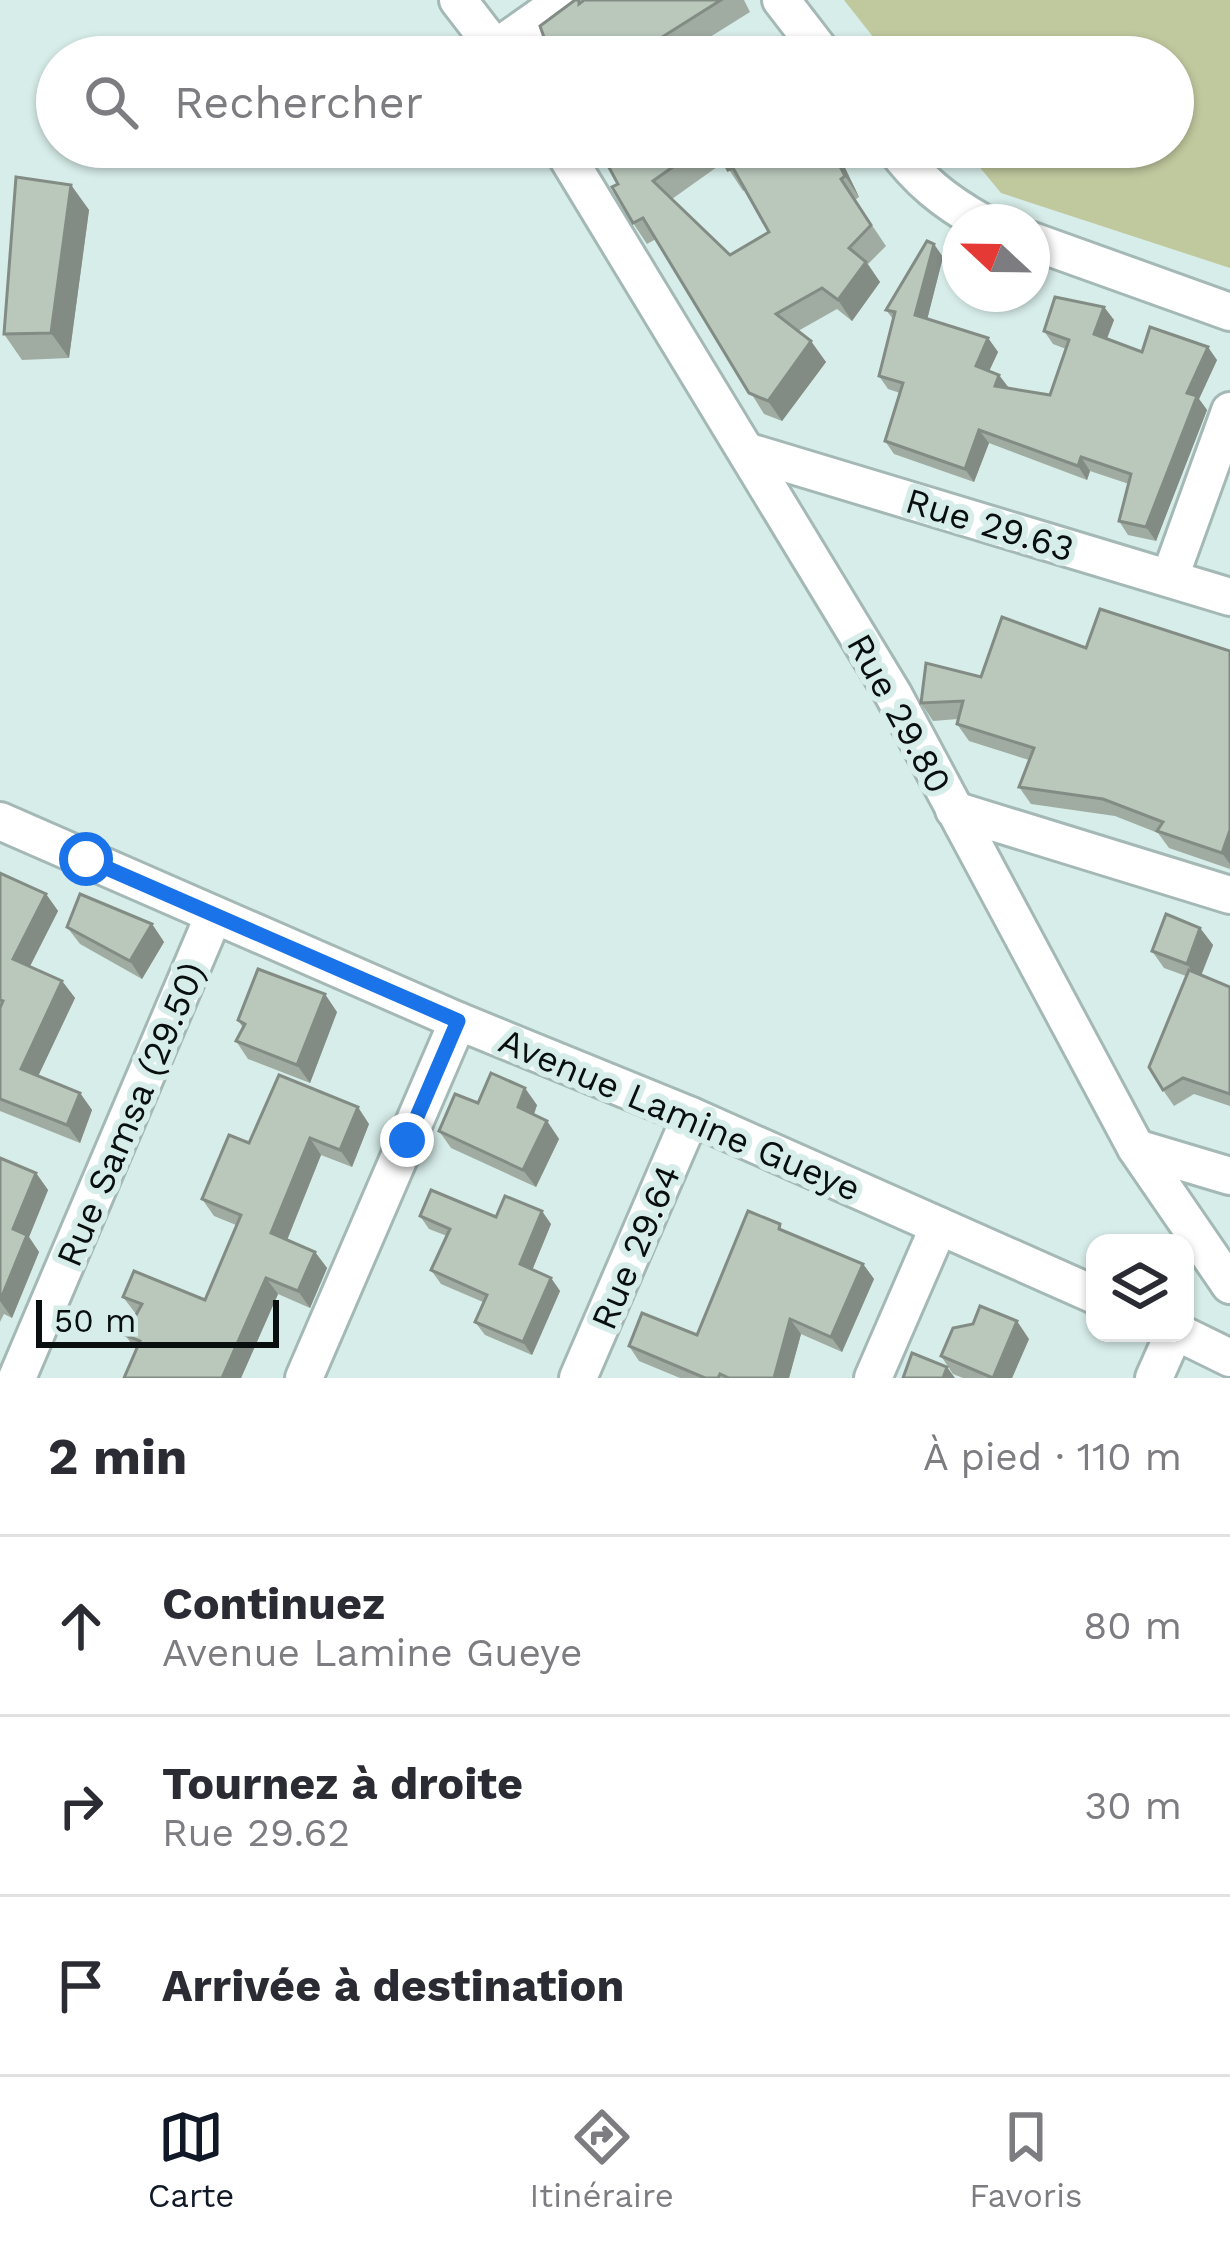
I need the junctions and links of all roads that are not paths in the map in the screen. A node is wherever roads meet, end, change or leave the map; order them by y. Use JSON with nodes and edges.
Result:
{"nodes":[{"id":1,"x":458,"y":0,"type":"edge"},
{"id":2,"x":564,"y":0,"type":"edge"},
{"id":3,"x":782,"y":0,"type":"edge"},
{"id":4,"x":486,"y":36,"type":"edge"},
{"id":5,"x":519,"y":36,"type":"edge"},
{"id":6,"x":809,"y":36,"type":"edge"},
{"id":7,"x":574,"y":168,"type":"edge"},
{"id":8,"x":912,"y":168,"type":"edge"},
{"id":9,"x":952,"y":204,"type":"edge"},
{"id":10,"x":1050,"y":247,"type":"edge"},
{"id":11,"x":1230,"y":312,"type":"edge"},
{"id":12,"x":1230,"y":411,"type":"edge"},
{"id":13,"x":748,"y":452,"type":"junction"},
{"id":14,"x":1170,"y":577,"type":"junction"},
{"id":15,"x":1230,"y":597,"type":"edge"},
{"id":16,"x":954,"y":810,"type":"junction"},
{"id":17,"x":0,"y":820,"type":"edge"},
{"id":18,"x":1230,"y":895,"type":"edge"},
{"id":19,"x":214,"y":915,"type":"junction"},
{"id":20,"x":458,"y":1021,"type":"junction"},
{"id":21,"x":692,"y":1116,"type":"junction"},
{"id":22,"x":1136,"y":1148,"type":"junction"},
{"id":23,"x":1230,"y":1176,"type":"edge"},
{"id":24,"x":939,"y":1226,"type":"junction"},
{"id":25,"x":1230,"y":1285,"type":"edge"},
{"id":26,"x":1086,"y":1291,"type":"edge"},
{"id":27,"x":1194,"y":1341,"type":"edge"},
{"id":28,"x":1172,"y":1342,"type":"edge"},
{"id":29,"x":1230,"y":1358,"type":"edge"},
{"id":30,"x":17,"y":1378,"type":"edge"},
{"id":31,"x":304,"y":1378,"type":"edge"},
{"id":32,"x":578,"y":1378,"type":"edge"},
{"id":33,"x":872,"y":1378,"type":"edge"},
{"id":34,"x":1154,"y":1378,"type":"edge"}],
"edges":[{"from":1,"to":4,"type":"street"},
{"from":2,"to":5,"type":"street"},
{"from":3,"to":6,"type":"street"},
{"from":7,"to":13,"type":"street","name":"Rue 29.80"},
{"from":8,"to":9,"type":"street"},
{"from":10,"to":11,"type":"street"},
{"from":12,"to":14,"type":"street"},
{"from":13,"to":14,"type":"street","name":"Rue 29.63"},
{"from":13,"to":16,"type":"street","name":"Rue 29.80"},
{"from":14,"to":15,"type":"street","name":"Rue 29.63"},
{"from":16,"to":18,"type":"street"},
{"from":16,"to":22,"type":"street","name":"Rue 29.80"},
{"from":17,"to":19,"type":"street","name":"Avenue Lamine Gueye"},
{"from":19,"to":20,"type":"street","name":"Avenue Lamine Gueye"},
{"from":19,"to":30,"type":"street","name":"Rue Samsa (29.50)"},
{"from":20,"to":21,"type":"street","name":"Avenue Lamine Gueye"},
{"from":20,"to":31,"type":"street"},
{"from":21,"to":24,"type":"street","name":"Avenue Lamine Gueye"},
{"from":21,"to":32,"type":"street","name":"Rue 29.64"},
{"from":22,"to":23,"type":"street"},
{"from":22,"to":25,"type":"street","name":"Rue 29.80"},
{"from":24,"to":26,"type":"street","name":"Avenue Lamine Gueye"},
{"from":24,"to":33,"type":"street"},
{"from":27,"to":29,"type":"street"},
{"from":28,"to":34,"type":"street"}]}
